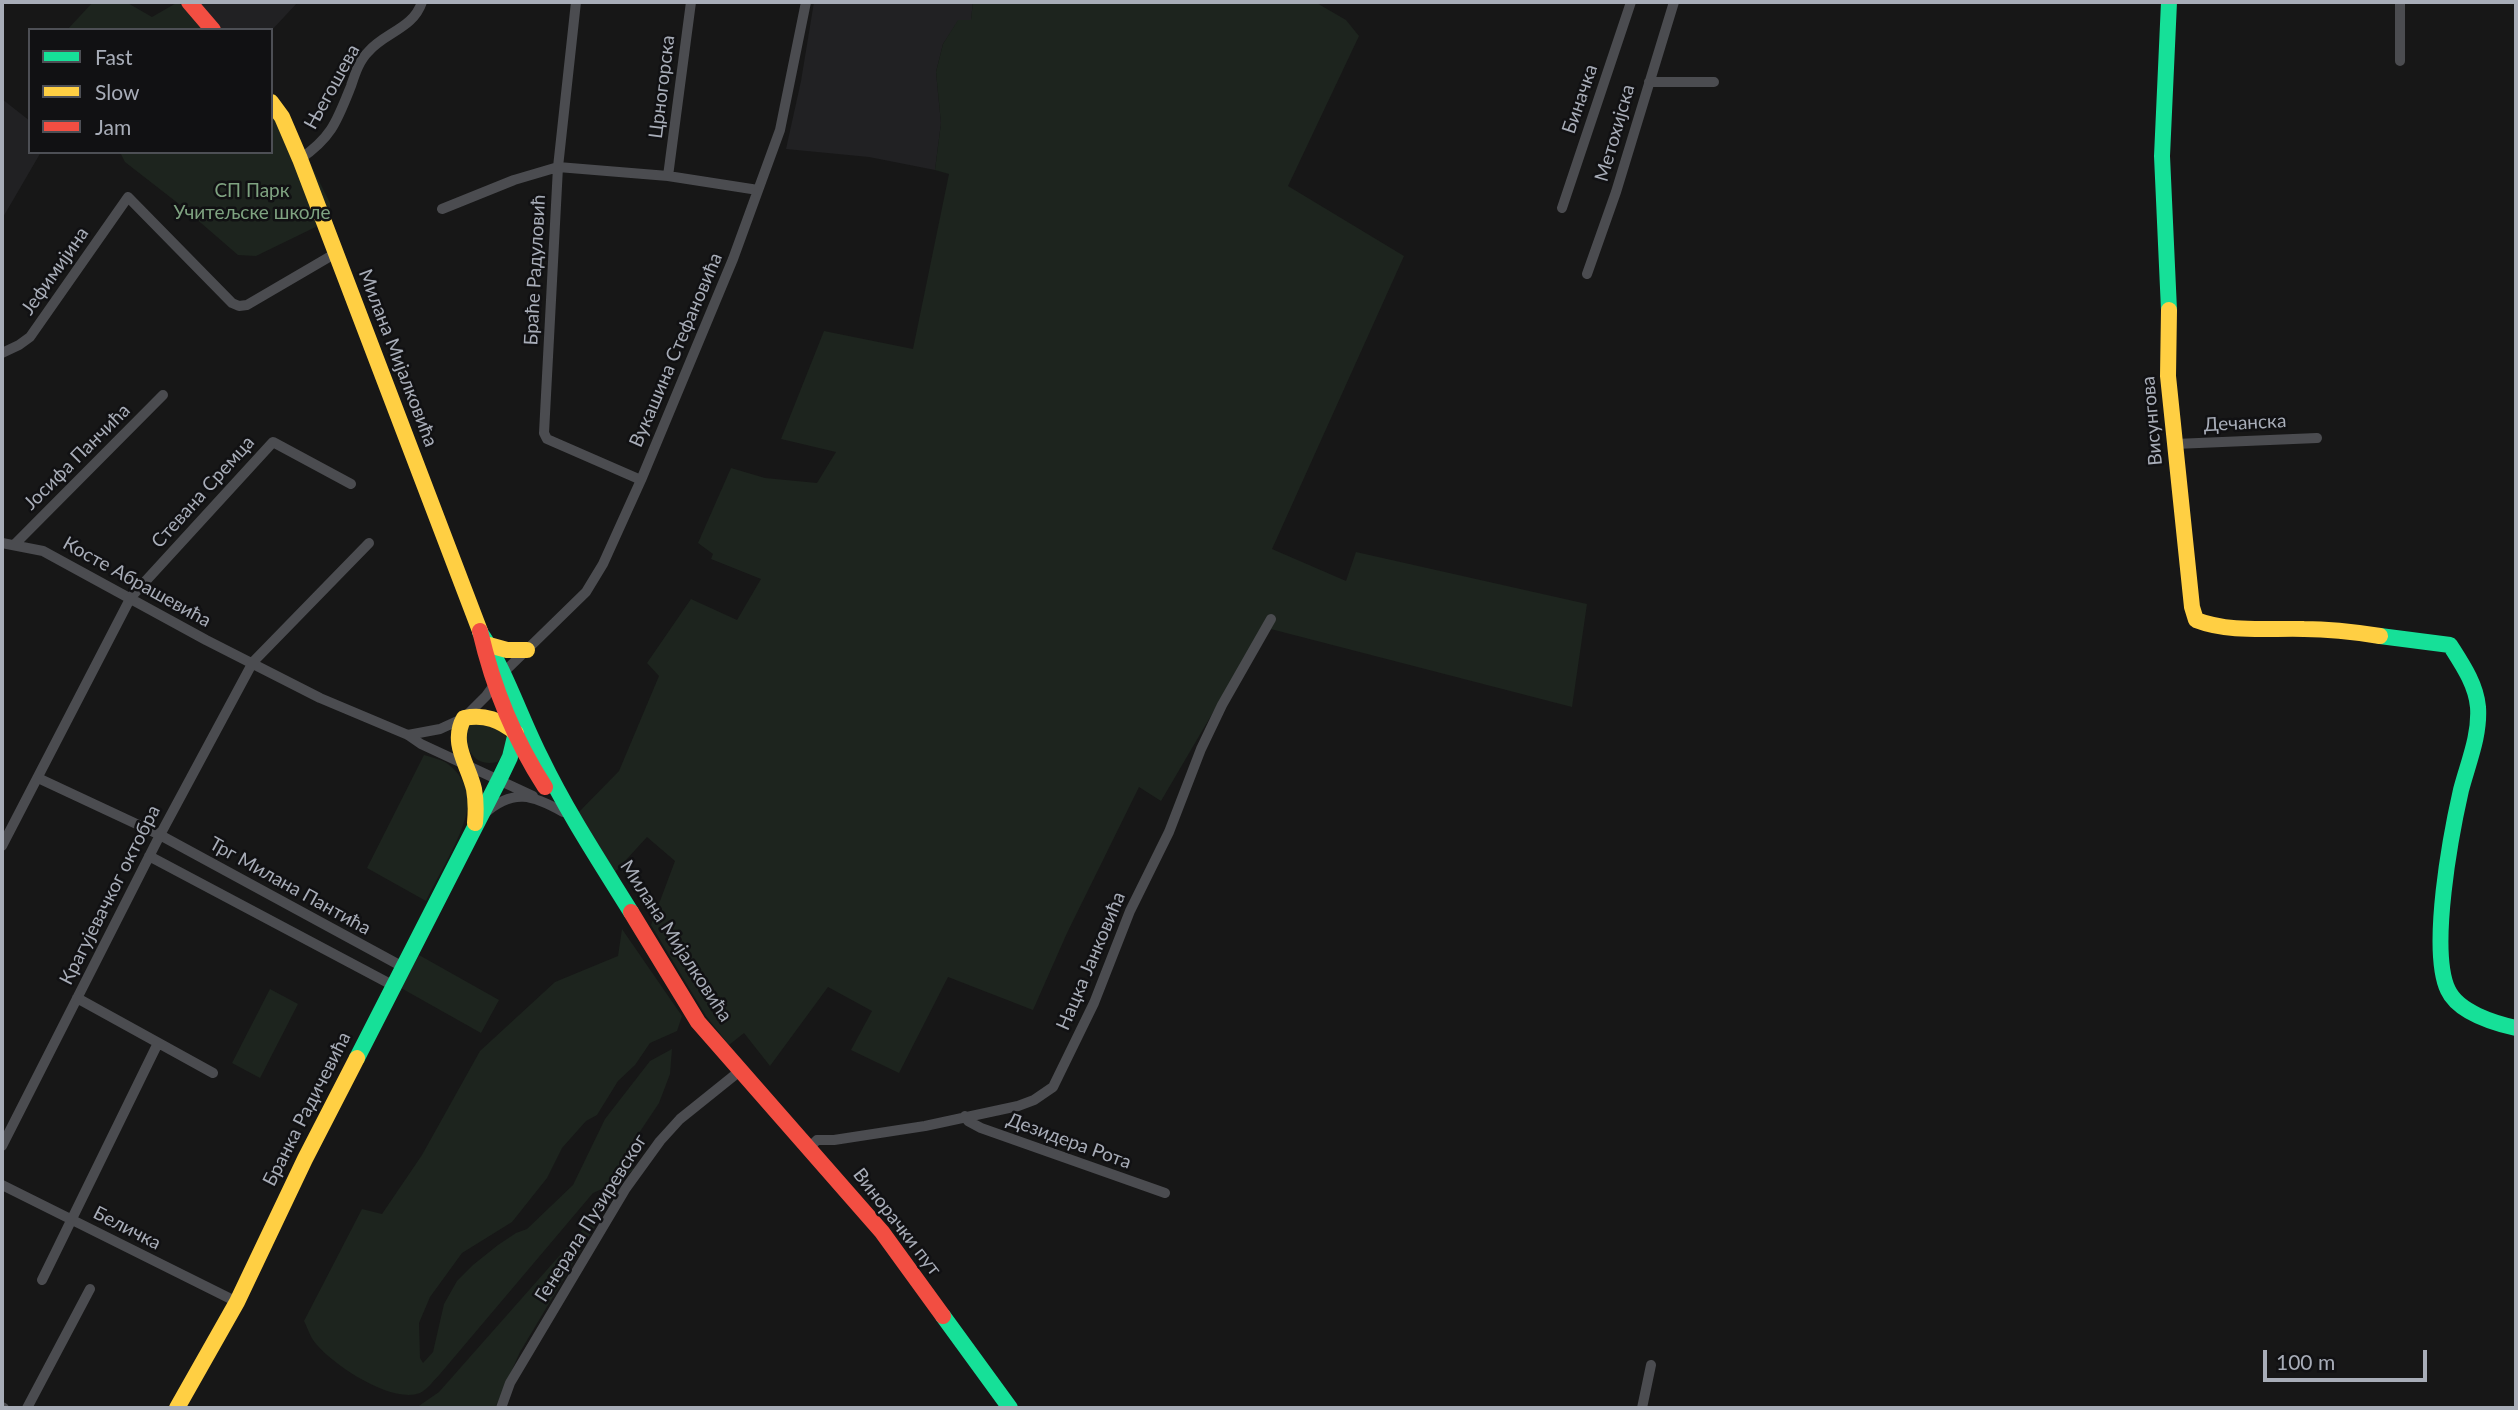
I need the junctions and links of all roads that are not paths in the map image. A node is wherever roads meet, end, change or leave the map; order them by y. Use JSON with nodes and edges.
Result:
{"nodes":[{"id":1,"x":189,"y":2,"type":"edge"},
{"id":2,"x":422,"y":2,"type":"edge"},
{"id":3,"x":576,"y":2,"type":"edge"},
{"id":4,"x":691,"y":2,"type":"edge"},
{"id":5,"x":806,"y":2,"type":"edge"},
{"id":6,"x":1631,"y":2,"type":"edge"},
{"id":7,"x":1674,"y":2,"type":"edge"},
{"id":8,"x":2169,"y":2,"type":"edge"},
{"id":9,"x":2400,"y":2,"type":"edge"},
{"id":10,"x":211,"y":28,"type":"edge"},
{"id":11,"x":2400,"y":61,"type":"dead end"},
{"id":12,"x":1648,"y":82,"type":"junction"},
{"id":13,"x":1714,"y":82,"type":"dead end"},
{"id":14,"x":273,"y":105,"type":"edge"},
{"id":15,"x":300,"y":159,"type":"junction"},
{"id":16,"x":558,"y":167,"type":"junction"},
{"id":17,"x":668,"y":176,"type":"junction"},
{"id":18,"x":758,"y":190,"type":"junction"},
{"id":19,"x":1562,"y":208,"type":"dead end"},
{"id":20,"x":442,"y":209,"type":"dead end"},
{"id":21,"x":336,"y":253,"type":"junction"},
{"id":22,"x":1587,"y":274,"type":"dead end"},
{"id":23,"x":2,"y":353,"type":"edge"},
{"id":24,"x":163,"y":395,"type":"dead end"},
{"id":25,"x":2317,"y":438,"type":"dead end"},
{"id":26,"x":2175,"y":444,"type":"junction"},
{"id":27,"x":641,"y":480,"type":"junction"},
{"id":28,"x":351,"y":484,"type":"dead end"},
{"id":29,"x":369,"y":542,"type":"dead end"},
{"id":30,"x":2,"y":543,"type":"edge"},
{"id":31,"x":15,"y":544,"type":"junction"},
{"id":32,"x":131,"y":597,"type":"junction"},
{"id":33,"x":1271,"y":619,"type":"dead end"},
{"id":34,"x":484,"y":642,"type":"junction"},
{"id":35,"x":527,"y":650,"type":"junction"},
{"id":36,"x":253,"y":662,"type":"junction"},
{"id":37,"x":502,"y":671,"type":"junction"},
{"id":38,"x":516,"y":702,"type":"junction"},
{"id":39,"x":464,"y":718,"type":"junction"},
{"id":40,"x":516,"y":733,"type":"junction"},
{"id":41,"x":408,"y":735,"type":"junction"},
{"id":42,"x":510,"y":757,"type":"junction"},
{"id":43,"x":541,"y":759,"type":"junction"},
{"id":44,"x":470,"y":767,"type":"junction"},
{"id":45,"x":38,"y":778,"type":"junction"},
{"id":46,"x":499,"y":780,"type":"junction"},
{"id":47,"x":533,"y":796,"type":"junction"},
{"id":48,"x":563,"y":812,"type":"junction"},
{"id":49,"x":477,"y":823,"type":"junction"},
{"id":50,"x":581,"y":831,"type":"junction"},
{"id":51,"x":160,"y":835,"type":"junction"},
{"id":52,"x":2,"y":846,"type":"edge"},
{"id":53,"x":149,"y":856,"type":"junction"},
{"id":54,"x":403,"y":967,"type":"junction"},
{"id":55,"x":394,"y":986,"type":"junction"},
{"id":56,"x":77,"y":998,"type":"junction"},
{"id":57,"x":2516,"y":1028,"type":"edge"},
{"id":58,"x":158,"y":1043,"type":"junction"},
{"id":59,"x":741,"y":1070,"type":"junction"},
{"id":60,"x":213,"y":1073,"type":"dead end"},
{"id":61,"x":965,"y":1116,"type":"junction"},
{"id":62,"x":2,"y":1146,"type":"edge"},
{"id":63,"x":809,"y":1148,"type":"junction"},
{"id":64,"x":2,"y":1185,"type":"edge"},
{"id":65,"x":1165,"y":1193,"type":"dead end"},
{"id":66,"x":71,"y":1220,"type":"junction"},
{"id":67,"x":42,"y":1280,"type":"dead end"},
{"id":68,"x":90,"y":1289,"type":"dead end"},
{"id":69,"x":237,"y":1302,"type":"junction"},
{"id":70,"x":1651,"y":1365,"type":"dead end"},
{"id":71,"x":1007,"y":1407,"type":"edge"},
{"id":72,"x":27,"y":1408,"type":"edge"},
{"id":73,"x":177,"y":1408,"type":"edge"},
{"id":74,"x":501,"y":1408,"type":"edge"},
{"id":75,"x":1642,"y":1408,"type":"edge"}],
"edges":[{"from":1,"to":10,"type":"street"},
{"from":2,"to":15,"type":"street","name":"Његошева"},
{"from":3,"to":16,"type":"street","name":"Браће Радуловић"},
{"from":4,"to":17,"type":"street","name":"Црногорска"},
{"from":5,"to":18,"type":"street","name":"Вукашина Стефановића"},
{"from":6,"to":19,"type":"street","name":"Биначка"},
{"from":7,"to":12,"type":"street","name":"Метохијска"},
{"from":8,"to":26,"type":"street","name":"Висунгова"},
{"from":9,"to":11,"type":"street"},
{"from":12,"to":13,"type":"street"},
{"from":12,"to":22,"type":"street","name":"Метохијска"},
{"from":14,"to":15,"type":"street","name":"Милана Мијалковића"},
{"from":15,"to":21,"type":"street","name":"Милана Мијалковића"},
{"from":16,"to":17,"type":"street"},
{"from":16,"to":20,"type":"street"},
{"from":16,"to":27,"type":"street","name":"Браће Радуловић"},
{"from":17,"to":18,"type":"street"},
{"from":18,"to":27,"type":"street","name":"Вукашина Стефановића"},
{"from":21,"to":23,"type":"street","name":"Јефимијина"},
{"from":21,"to":34,"type":"street","name":"Милана Мијалковића"},
{"from":24,"to":31,"type":"street","name":"Јосифа Панчића"},
{"from":25,"to":26,"type":"street","name":"Дечанска"},
{"from":26,"to":57,"type":"street","name":"Висунгова"},
{"from":27,"to":35,"type":"street","name":"Вукашина Стефановића"},
{"from":28,"to":32,"type":"street","name":"Стевана Сремца"},
{"from":29,"to":36,"type":"street"},
{"from":30,"to":31,"type":"street","name":"Косте Абрашевића"},
{"from":31,"to":32,"type":"street","name":"Косте Абрашевића"},
{"from":32,"to":36,"type":"street","name":"Косте Абрашевића"},
{"from":32,"to":45,"type":"street","name":"Стевана Сремца"},
{"from":33,"to":61,"type":"street","name":"Нацка Јанковића"},
{"from":34,"to":35,"type":"street"},
{"from":34,"to":37,"type":"street","name":"Милана Мијалковића"},
{"from":35,"to":37,"type":"street","name":"Вукашина Стефановића"},
{"from":36,"to":41,"type":"street","name":"Косте Абрашевића"},
{"from":36,"to":51,"type":"street","name":"Крагујевачког октобра"},
{"from":37,"to":38,"type":"street","name":"Милана Мијалковића"},
{"from":37,"to":39,"type":"street","name":"Вукашина Стефановића"},
{"from":37,"to":40,"type":"street","name":"Милана Мијалковића"},
{"from":38,"to":40,"type":"street"},
{"from":38,"to":43,"type":"street","name":"Милана Мијалковића"},
{"from":39,"to":40,"type":"street"},
{"from":39,"to":41,"type":"street"},
{"from":39,"to":44,"type":"street"},
{"from":40,"to":42,"type":"street"},
{"from":40,"to":43,"type":"street"},
{"from":40,"to":48,"type":"street","name":"Милана Мијалковића"},
{"from":41,"to":44,"type":"street","name":"Косте Абрашевића"},
{"from":42,"to":44,"type":"street"},
{"from":42,"to":46,"type":"street","name":"Бранка Радичевића"},
{"from":43,"to":50,"type":"street","name":"Милана Мијалковића"},
{"from":44,"to":46,"type":"street","name":"Косте Абрашевића"},
{"from":44,"to":49,"type":"street"},
{"from":45,"to":51,"type":"street","name":"Трг Милана Пантића"},
{"from":45,"to":52,"type":"street","name":"Стевана Сремца"},
{"from":46,"to":47,"type":"street","name":"Косте Абрашевића"},
{"from":46,"to":49,"type":"street","name":"Бранка Радичевића"},
{"from":47,"to":48,"type":"street","name":"Косте Абрашевића"},
{"from":47,"to":49,"type":"street"},
{"from":48,"to":50,"type":"street","name":"Милана Мијалковића"},
{"from":49,"to":54,"type":"street","name":"Бранка Радичевића"},
{"from":50,"to":59,"type":"street","name":"Милана Мијалковића"},
{"from":51,"to":53,"type":"street","name":"Крагујевачког октобра"},
{"from":51,"to":54,"type":"street","name":"Трг Милана Пантића"},
{"from":53,"to":55,"type":"street","name":"Трг Милана Пантића"},
{"from":53,"to":56,"type":"street","name":"Крагујевачког октобра"},
{"from":54,"to":55,"type":"street","name":"Бранка Радичевића"},
{"from":55,"to":69,"type":"street","name":"Бранка Радичевића"},
{"from":56,"to":58,"type":"street"},
{"from":56,"to":62,"type":"street","name":"Крагујевачког октобра"},
{"from":58,"to":60,"type":"street"},
{"from":58,"to":66,"type":"street"},
{"from":59,"to":63,"type":"street","name":"Винорачки пут"},
{"from":59,"to":74,"type":"street","name":"Генерала Пузиревског"},
{"from":61,"to":63,"type":"street","name":"Нацка Јанковића"},
{"from":61,"to":65,"type":"street","name":"Дезидера Рота"},
{"from":63,"to":71,"type":"street","name":"Винорачки пут"},
{"from":64,"to":66,"type":"street","name":"Беличка"},
{"from":66,"to":67,"type":"street"},
{"from":66,"to":69,"type":"street","name":"Беличка"},
{"from":68,"to":72,"type":"street"},
{"from":69,"to":73,"type":"street","name":"Бранка Радичевића"},
{"from":70,"to":75,"type":"street"}]}
